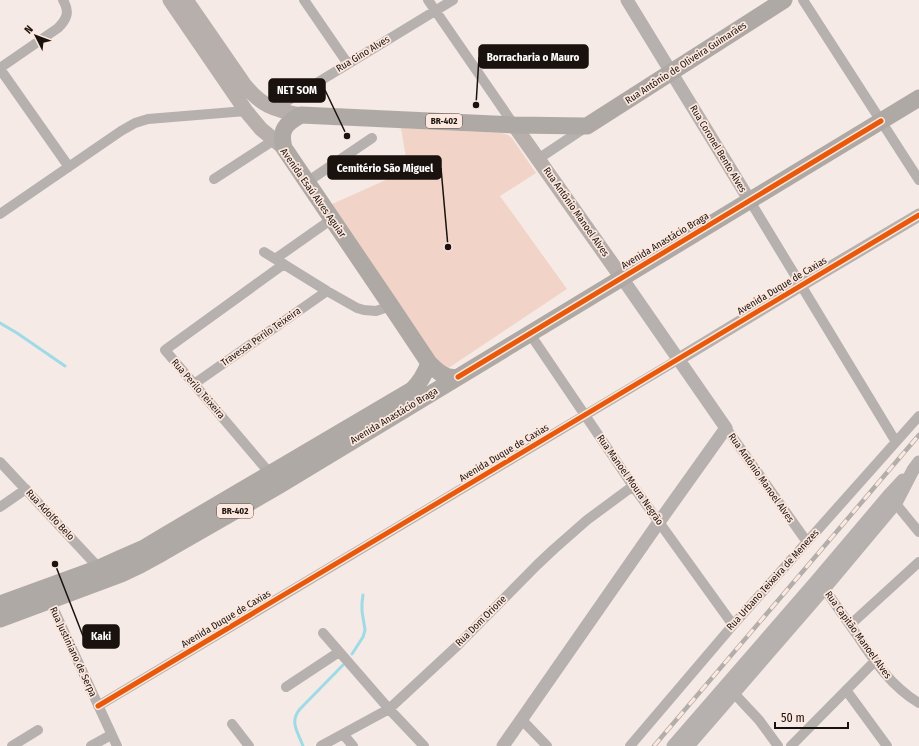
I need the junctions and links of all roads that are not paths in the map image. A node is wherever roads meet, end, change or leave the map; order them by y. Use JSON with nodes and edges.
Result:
{"nodes":[{"id":1,"x":62,"y":0,"type":"edge"},
{"id":2,"x":170,"y":0,"type":"edge"},
{"id":3,"x":186,"y":0,"type":"edge"},
{"id":4,"x":304,"y":0,"type":"edge"},
{"id":5,"x":428,"y":0,"type":"edge"},
{"id":6,"x":453,"y":0,"type":"edge"},
{"id":7,"x":629,"y":0,"type":"edge"},
{"id":8,"x":784,"y":0,"type":"edge"},
{"id":9,"x":803,"y":0,"type":"edge"},
{"id":10,"x":435,"y":11,"type":"junction"},
{"id":11,"x":348,"y":64,"type":"junction"},
{"id":12,"x":0,"y":68,"type":"edge"},
{"id":13,"x":672,"y":72,"type":"junction"},
{"id":14,"x":919,"y":98,"type":"edge"},
{"id":15,"x":274,"y":109,"type":"junction"},
{"id":16,"x":246,"y":111,"type":"junction"},
{"id":17,"x":301,"y":115,"type":"junction"},
{"id":18,"x":881,"y":121,"type":"junction"},
{"id":19,"x":514,"y":124,"type":"junction"},
{"id":20,"x":588,"y":126,"type":"junction"},
{"id":21,"x":372,"y":138,"type":"dead end"},
{"id":22,"x":279,"y":144,"type":"junction"},
{"id":23,"x":538,"y":159,"type":"junction"},
{"id":24,"x":68,"y":167,"type":"junction"},
{"id":25,"x":214,"y":179,"type":"dead end"},
{"id":26,"x":919,"y":180,"type":"edge"},
{"id":27,"x":307,"y":182,"type":"junction"},
{"id":28,"x":750,"y":201,"type":"junction"},
{"id":29,"x":0,"y":214,"type":"edge"},
{"id":30,"x":919,"y":215,"type":"edge"},
{"id":31,"x":332,"y":219,"type":"junction"},
{"id":32,"x":264,"y":252,"type":"dead end"},
{"id":33,"x":279,"y":261,"type":"junction"},
{"id":34,"x":622,"y":278,"type":"junction"},
{"id":35,"x":801,"y":285,"type":"junction"},
{"id":36,"x":327,"y":291,"type":"junction"},
{"id":37,"x":391,"y":306,"type":"junction"},
{"id":38,"x":530,"y":334,"type":"junction"},
{"id":39,"x":679,"y":359,"type":"junction"},
{"id":40,"x":429,"y":363,"type":"junction"},
{"id":41,"x":458,"y":377,"type":"junction"},
{"id":42,"x":194,"y":384,"type":"junction"},
{"id":43,"x":585,"y":416,"type":"junction"},
{"id":44,"x":919,"y":416,"type":"edge"},
{"id":45,"x":726,"y":428,"type":"junction"},
{"id":46,"x":896,"y":442,"type":"junction"},
{"id":47,"x":0,"y":462,"type":"edge"},
{"id":48,"x":917,"y":470,"type":"edge"},
{"id":49,"x":275,"y":479,"type":"junction"},
{"id":50,"x":633,"y":486,"type":"junction"},
{"id":51,"x":26,"y":489,"type":"junction"},
{"id":52,"x":892,"y":499,"type":"junction"},
{"id":53,"x":0,"y":507,"type":"edge"},
{"id":54,"x":659,"y":522,"type":"junction"},
{"id":55,"x":919,"y":532,"type":"edge"},
{"id":56,"x":182,"y":534,"type":"junction"},
{"id":57,"x":807,"y":542,"type":"junction"},
{"id":58,"x":919,"y":562,"type":"edge"},
{"id":59,"x":99,"y":568,"type":"junction"},
{"id":60,"x":821,"y":584,"type":"junction"},
{"id":61,"x":50,"y":601,"type":"junction"},
{"id":62,"x":0,"y":604,"type":"edge"},
{"id":63,"x":0,"y":619,"type":"edge"},
{"id":64,"x":733,"y":625,"type":"junction"},
{"id":65,"x":850,"y":625,"type":"junction"},
{"id":66,"x":323,"y":634,"type":"dead end"},
{"id":67,"x":339,"y":652,"type":"junction"},
{"id":68,"x":875,"y":661,"type":"junction"},
{"id":69,"x":286,"y":687,"type":"dead end"},
{"id":70,"x":730,"y":689,"type":"junction"},
{"id":71,"x":846,"y":690,"type":"junction"},
{"id":72,"x":919,"y":704,"type":"edge"},
{"id":73,"x":98,"y":706,"type":"junction"},
{"id":74,"x":389,"y":709,"type":"junction"},
{"id":75,"x":522,"y":720,"type":"junction"},
{"id":76,"x":232,"y":724,"type":"dead end"},
{"id":77,"x":38,"y":730,"type":"dead end"},
{"id":78,"x":343,"y":734,"type":"junction"},
{"id":79,"x":111,"y":735,"type":"junction"},
{"id":80,"x":12,"y":746,"type":"edge"},
{"id":81,"x":91,"y":746,"type":"edge"},
{"id":82,"x":117,"y":746,"type":"edge"},
{"id":83,"x":249,"y":746,"type":"edge"},
{"id":84,"x":321,"y":746,"type":"edge"},
{"id":85,"x":353,"y":746,"type":"edge"},
{"id":86,"x":424,"y":746,"type":"edge"},
{"id":87,"x":503,"y":746,"type":"edge"},
{"id":88,"x":547,"y":746,"type":"edge"},
{"id":89,"x":630,"y":746,"type":"edge"},
{"id":90,"x":673,"y":746,"type":"edge"},
{"id":91,"x":688,"y":746,"type":"edge"},
{"id":92,"x":778,"y":746,"type":"edge"},
{"id":93,"x":791,"y":746,"type":"edge"},
{"id":94,"x":887,"y":746,"type":"edge"}],
"edges":[{"from":1,"to":12,"type":"street"},
{"from":2,"to":16,"type":"main road","name":"Avenida Esaú Alves Aguiar"},
{"from":3,"to":15,"type":"main road"},
{"from":4,"to":11,"type":"street"},
{"from":5,"to":10,"type":"street","name":"Rua Antônio Manoel Alves"},
{"from":6,"to":10,"type":"street","name":"Rua Gino Alves"},
{"from":7,"to":13,"type":"street","name":"Rua Coronel Bento Alves"},
{"from":8,"to":13,"type":"main road","name":"Rua Antônio de Oliveira Guimarães"},
{"from":9,"to":18,"type":"street"},
{"from":10,"to":11,"type":"street","name":"Rua Gino Alves"},
{"from":10,"to":19,"type":"street","name":"Rua Antônio Manoel Alves"},
{"from":11,"to":15,"type":"street","name":"Rua Gino Alves"},
{"from":12,"to":24,"type":"street"},
{"from":13,"to":20,"type":"main road","name":"Rua Antônio de Oliveira Guimarães"},
{"from":13,"to":28,"type":"street","name":"Rua Coronel Bento Alves"},
{"from":14,"to":18,"type":"main road","name":"Avenida Anastácio Braga","number":"BR-402"},
{"from":15,"to":16,"type":"main road"},
{"from":15,"to":17,"type":"main road"},
{"from":16,"to":22,"type":"main road","name":"Avenida Esaú Alves Aguiar"},
{"from":16,"to":24,"type":"street"},
{"from":17,"to":19,"type":"main road","number":"BR-402"},
{"from":17,"to":22,"type":"main road"},
{"from":18,"to":26,"type":"street"},
{"from":18,"to":28,"type":"main road","name":"Avenida Anastácio Braga","number":"BR-402"},
{"from":19,"to":20,"type":"main road","number":"BR-402"},
{"from":19,"to":23,"type":"main road","name":"Rua Antônio Manoel Alves"},
{"from":20,"to":23,"type":"street","name":"Rua Antônio de Oliveira Guimarães"},
{"from":21,"to":27,"type":"street"},
{"from":22,"to":25,"type":"street"},
{"from":22,"to":27,"type":"main road","name":"Avenida Esaú Alves Aguiar"},
{"from":23,"to":34,"type":"main road","name":"Rua Antônio Manoel Alves"},
{"from":24,"to":29,"type":"street"},
{"from":27,"to":31,"type":"main road","name":"Avenida Esaú Alves Aguiar"},
{"from":28,"to":34,"type":"main road","name":"Avenida Anastácio Braga","number":"BR-402"},
{"from":28,"to":35,"type":"street","name":"Rua Coronel Bento Alves"},
{"from":30,"to":35,"type":"street","name":"Avenida Duque de Caxias"},
{"from":31,"to":33,"type":"street"},
{"from":31,"to":37,"type":"main road","name":"Avenida Esaú Alves Aguiar"},
{"from":32,"to":33,"type":"street"},
{"from":33,"to":36,"type":"street"},
{"from":33,"to":42,"type":"street","name":"Rua Perilo Teixeira"},
{"from":34,"to":38,"type":"main road","name":"Avenida Anastácio Braga","number":"BR-402"},
{"from":34,"to":39,"type":"street","name":"Rua Antônio Manoel Alves"},
{"from":35,"to":39,"type":"street","name":"Avenida Duque de Caxias"},
{"from":35,"to":46,"type":"street","name":"Rua Coronel Bento Alves"},
{"from":36,"to":37,"type":"street"},
{"from":36,"to":42,"type":"street","name":"Travessa Perilo Teixeira"},
{"from":37,"to":40,"type":"main road","name":"Avenida Esaú Alves Aguiar"},
{"from":38,"to":41,"type":"main road","name":"Avenida Anastácio Braga","number":"BR-402"},
{"from":38,"to":43,"type":"street","name":"Rua Manoel Moura Negrão"},
{"from":39,"to":43,"type":"street","name":"Avenida Duque de Caxias"},
{"from":39,"to":45,"type":"street","name":"Rua Antônio Manoel Alves"},
{"from":40,"to":41,"type":"main road","name":"Avenida Esaú Alves Aguiar"},
{"from":40,"to":49,"type":"main road","name":"Avenida Anastácio Braga","number":"BR-402"},
{"from":41,"to":49,"type":"main road","name":"Avenida Anastácio Braga","number":"BR-402"},
{"from":42,"to":49,"type":"street","name":"Rua Perilo Teixeira"},
{"from":43,"to":50,"type":"street","name":"Rua Manoel Moura Negrão"},
{"from":43,"to":73,"type":"street","name":"Avenida Duque de Caxias"},
{"from":44,"to":46,"type":"street","name":"Rua Urbano Teixeira de Menezes"},
{"from":45,"to":54,"type":"street"},
{"from":45,"to":57,"type":"street","name":"Rua Antônio Manoel Alves"},
{"from":46,"to":57,"type":"street","name":"Rua Urbano Teixeira de Menezes"},
{"from":47,"to":51,"type":"street","name":"Rua Adolfo Belo"},
{"from":48,"to":52,"type":"street"},
{"from":49,"to":56,"type":"main road","name":"Avenida Anastácio Braga","number":"BR-402"},
{"from":50,"to":54,"type":"street","name":"Rua Manoel Moura Negrão"},
{"from":50,"to":74,"type":"street","name":"Rua Dom Orione"},
{"from":51,"to":53,"type":"street"},
{"from":51,"to":59,"type":"street","name":"Rua Adolfo Belo"},
{"from":52,"to":55,"type":"street"},
{"from":52,"to":60,"type":"street"},
{"from":54,"to":64,"type":"street","name":"Rua Manoel Moura Negrão"},
{"from":54,"to":75,"type":"street"},
{"from":56,"to":59,"type":"main road","name":"Avenida Anastácio Braga","number":"BR-402"},
{"from":56,"to":61,"type":"main road","name":"Avenida Anastácio Braga","number":"BR-402"},
{"from":57,"to":64,"type":"street","name":"Rua Urbano Teixeira de Menezes"},
{"from":58,"to":65,"type":"street"},
{"from":59,"to":62,"type":"main road","name":"Avenida Anastácio Braga","number":"BR-402"},
{"from":60,"to":65,"type":"street","name":"Rua Capitão Manoel Alves"},
{"from":60,"to":70,"type":"street"},
{"from":61,"to":63,"type":"main road","name":"Avenida Anastácio Braga","number":"BR-402"},
{"from":61,"to":73,"type":"street","name":"Rua Justiniano de Serpa"},
{"from":64,"to":89,"type":"street","name":"Rua Urbano Teixeira de Menezes"},
{"from":65,"to":68,"type":"street","name":"Rua Capitão Manoel Alves"},
{"from":66,"to":67,"type":"street"},
{"from":67,"to":69,"type":"street"},
{"from":67,"to":74,"type":"street"},
{"from":68,"to":71,"type":"street"},
{"from":68,"to":72,"type":"street","name":"Rua Capitão Manoel Alves"},
{"from":70,"to":90,"type":"street"},
{"from":70,"to":91,"type":"street"},
{"from":70,"to":92,"type":"street"},
{"from":71,"to":93,"type":"street"},
{"from":71,"to":94,"type":"street"},
{"from":73,"to":79,"type":"street","name":"Rua Justiniano de Serpa"},
{"from":74,"to":78,"type":"street","name":"Rua Dom Orione"},
{"from":74,"to":86,"type":"street"},
{"from":75,"to":87,"type":"street"},
{"from":75,"to":88,"type":"street"},
{"from":76,"to":83,"type":"street"},
{"from":77,"to":80,"type":"street"},
{"from":78,"to":84,"type":"street","name":"Rua Dom Orione"},
{"from":78,"to":85,"type":"street"},
{"from":79,"to":81,"type":"street"},
{"from":79,"to":82,"type":"street","name":"Rua Justiniano de Serpa"}]}
